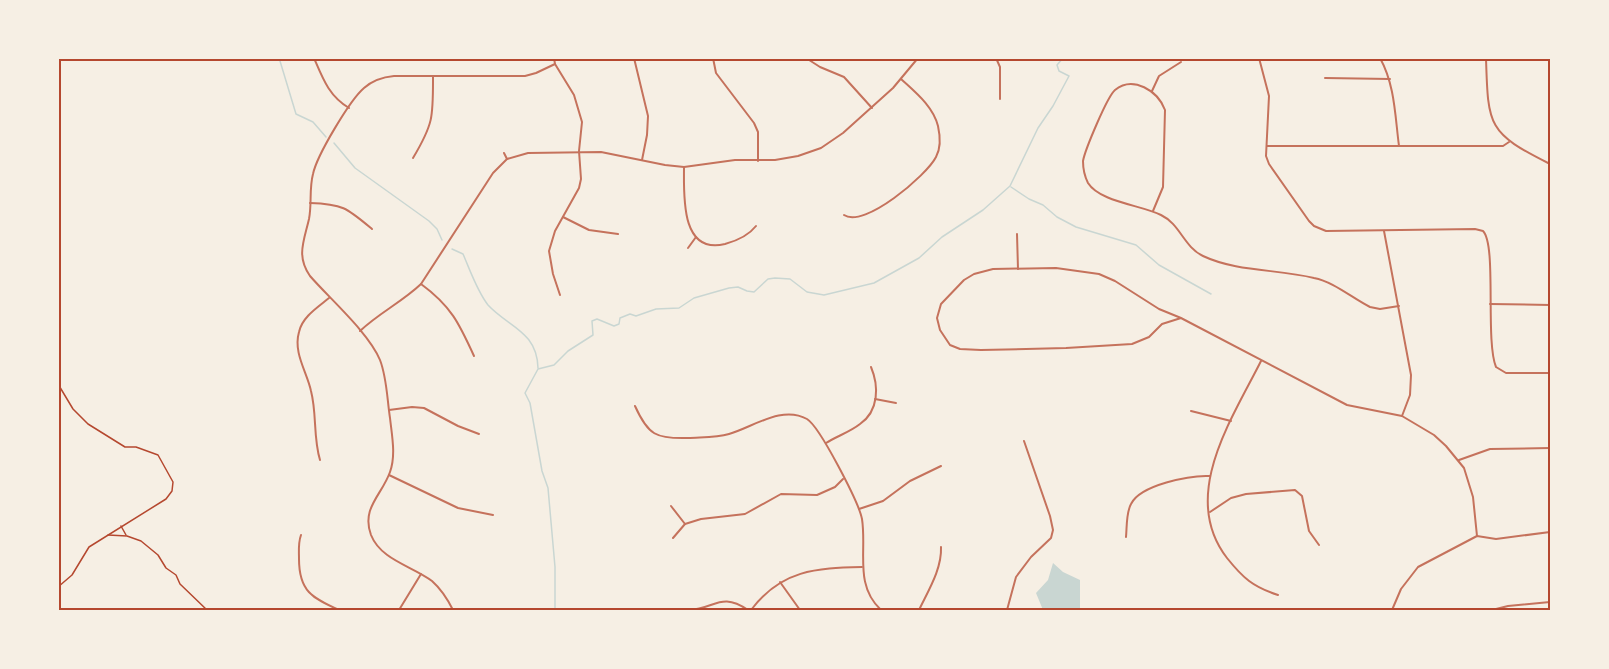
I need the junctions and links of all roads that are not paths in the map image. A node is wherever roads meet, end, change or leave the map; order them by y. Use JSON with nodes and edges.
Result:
{"nodes":[{"id":1,"x":314,"y":58,"type":"edge"},
{"id":2,"x":554,"y":58,"type":"edge"},
{"id":3,"x":634,"y":58,"type":"edge"},
{"id":4,"x":713,"y":58,"type":"edge"},
{"id":5,"x":806,"y":58,"type":"edge"},
{"id":6,"x":918,"y":58,"type":"edge"},
{"id":7,"x":996,"y":58,"type":"edge"},
{"id":8,"x":1259,"y":58,"type":"edge"},
{"id":9,"x":1380,"y":58,"type":"edge"},
{"id":10,"x":1486,"y":58,"type":"edge"},
{"id":11,"x":1181,"y":62,"type":"dead end"},
{"id":12,"x":555,"y":64,"type":"junction"},
{"id":13,"x":433,"y":76,"type":"junction"},
{"id":14,"x":1325,"y":78,"type":"dead end"},
{"id":15,"x":901,"y":79,"type":"junction"},
{"id":16,"x":1390,"y":79,"type":"junction"},
{"id":17,"x":1152,"y":91,"type":"junction"},
{"id":18,"x":1000,"y":99,"type":"dead end"},
{"id":19,"x":349,"y":108,"type":"junction"},
{"id":20,"x":872,"y":108,"type":"junction"},
{"id":21,"x":1509,"y":142,"type":"junction"},
{"id":22,"x":1266,"y":146,"type":"junction"},
{"id":23,"x":1399,"y":147,"type":"junction"},
{"id":24,"x":579,"y":151,"type":"junction"},
{"id":25,"x":504,"y":153,"type":"dead end"},
{"id":26,"x":412,"y":158,"type":"dead end"},
{"id":27,"x":507,"y":159,"type":"junction"},
{"id":28,"x":642,"y":160,"type":"junction"},
{"id":29,"x":758,"y":161,"type":"junction"},
{"id":30,"x":1551,"y":164,"type":"edge"},
{"id":31,"x":684,"y":167,"type":"junction"},
{"id":32,"x":310,"y":203,"type":"junction"},
{"id":33,"x":1152,"y":211,"type":"junction"},
{"id":34,"x":844,"y":215,"type":"dead end"},
{"id":35,"x":564,"y":217,"type":"junction"},
{"id":36,"x":756,"y":225,"type":"dead end"},
{"id":37,"x":372,"y":229,"type":"dead end"},
{"id":38,"x":1384,"y":231,"type":"junction"},
{"id":39,"x":618,"y":234,"type":"dead end"},
{"id":40,"x":1017,"y":234,"type":"dead end"},
{"id":41,"x":696,"y":237,"type":"junction"},
{"id":42,"x":688,"y":248,"type":"dead end"},
{"id":43,"x":1018,"y":269,"type":"junction"},
{"id":44,"x":421,"y":284,"type":"junction"},
{"id":45,"x":560,"y":295,"type":"dead end"},
{"id":46,"x":329,"y":297,"type":"junction"},
{"id":47,"x":1490,"y":304,"type":"junction"},
{"id":48,"x":1551,"y":304,"type":"edge"},
{"id":49,"x":1399,"y":306,"type":"junction"},
{"id":50,"x":1181,"y":318,"type":"junction"},
{"id":51,"x":360,"y":331,"type":"junction"},
{"id":52,"x":474,"y":356,"type":"dead end"},
{"id":53,"x":1261,"y":361,"type":"junction"},
{"id":54,"x":871,"y":367,"type":"dead end"},
{"id":55,"x":1551,"y":373,"type":"edge"},
{"id":56,"x":875,"y":399,"type":"junction"},
{"id":57,"x":896,"y":403,"type":"dead end"},
{"id":58,"x":635,"y":406,"type":"dead end"},
{"id":59,"x":389,"y":410,"type":"junction"},
{"id":60,"x":1191,"y":411,"type":"dead end"},
{"id":61,"x":1402,"y":416,"type":"junction"},
{"id":62,"x":1231,"y":421,"type":"junction"},
{"id":63,"x":479,"y":434,"type":"dead end"},
{"id":64,"x":1024,"y":441,"type":"dead end"},
{"id":65,"x":826,"y":443,"type":"junction"},
{"id":66,"x":1551,"y":448,"type":"edge"},
{"id":67,"x":320,"y":460,"type":"dead end"},
{"id":68,"x":1458,"y":461,"type":"junction"},
{"id":69,"x":941,"y":466,"type":"dead end"},
{"id":70,"x":389,"y":475,"type":"junction"},
{"id":71,"x":1210,"y":476,"type":"junction"},
{"id":72,"x":843,"y":479,"type":"junction"},
{"id":73,"x":671,"y":506,"type":"dead end"},
{"id":74,"x":859,"y":509,"type":"junction"},
{"id":75,"x":1209,"y":512,"type":"junction"},
{"id":76,"x":493,"y":515,"type":"dead end"},
{"id":77,"x":685,"y":524,"type":"junction"},
{"id":78,"x":1551,"y":532,"type":"edge"},
{"id":79,"x":301,"y":535,"type":"dead end"},
{"id":80,"x":1477,"y":536,"type":"junction"},
{"id":81,"x":1126,"y":537,"type":"dead end"},
{"id":82,"x":673,"y":538,"type":"dead end"},
{"id":83,"x":1319,"y":545,"type":"dead end"},
{"id":84,"x":941,"y":547,"type":"dead end"},
{"id":85,"x":862,"y":567,"type":"junction"},
{"id":86,"x":420,"y":574,"type":"junction"},
{"id":87,"x":780,"y":582,"type":"junction"},
{"id":88,"x":1278,"y":595,"type":"dead end"},
{"id":89,"x":1551,"y":602,"type":"edge"},
{"id":90,"x":339,"y":610,"type":"edge"},
{"id":91,"x":399,"y":610,"type":"edge"},
{"id":92,"x":453,"y":610,"type":"edge"},
{"id":93,"x":658,"y":610,"type":"edge"},
{"id":94,"x":665,"y":610,"type":"edge"},
{"id":95,"x":689,"y":610,"type":"edge"},
{"id":96,"x":750,"y":610,"type":"edge"},
{"id":97,"x":800,"y":610,"type":"edge"},
{"id":98,"x":881,"y":610,"type":"edge"},
{"id":99,"x":919,"y":610,"type":"edge"},
{"id":100,"x":1007,"y":610,"type":"edge"},
{"id":101,"x":1392,"y":610,"type":"edge"},
{"id":102,"x":1492,"y":610,"type":"edge"}],
"edges":[{"from":1,"to":19,"type":"street"},
{"from":2,"to":12,"type":"street"},
{"from":3,"to":28,"type":"street"},
{"from":4,"to":29,"type":"street"},
{"from":5,"to":20,"type":"street"},
{"from":6,"to":15,"type":"street"},
{"from":7,"to":18,"type":"street"},
{"from":8,"to":22,"type":"street"},
{"from":9,"to":16,"type":"street"},
{"from":10,"to":21,"type":"street"},
{"from":11,"to":17,"type":"street"},
{"from":12,"to":13,"type":"street"},
{"from":12,"to":24,"type":"street"},
{"from":13,"to":19,"type":"street"},
{"from":13,"to":26,"type":"street"},
{"from":14,"to":16,"type":"street"},
{"from":15,"to":20,"type":"street"},
{"from":15,"to":34,"type":"street"},
{"from":16,"to":23,"type":"street"},
{"from":17,"to":33,"type":"street"},
{"from":17,"to":33,"type":"street"},
{"from":19,"to":32,"type":"street"},
{"from":20,"to":29,"type":"street"},
{"from":21,"to":23,"type":"street"},
{"from":21,"to":30,"type":"street"},
{"from":22,"to":23,"type":"street"},
{"from":22,"to":38,"type":"street"},
{"from":24,"to":27,"type":"street"},
{"from":24,"to":28,"type":"street"},
{"from":24,"to":35,"type":"street"},
{"from":25,"to":27,"type":"street"},
{"from":27,"to":44,"type":"street"},
{"from":28,"to":31,"type":"street"},
{"from":29,"to":31,"type":"street"},
{"from":31,"to":41,"type":"street"},
{"from":32,"to":37,"type":"street"},
{"from":32,"to":46,"type":"street"},
{"from":33,"to":49,"type":"street"},
{"from":35,"to":39,"type":"street"},
{"from":35,"to":45,"type":"street"},
{"from":36,"to":41,"type":"street"},
{"from":38,"to":47,"type":"street"},
{"from":38,"to":49,"type":"street"},
{"from":40,"to":43,"type":"street"},
{"from":41,"to":42,"type":"street"},
{"from":43,"to":50,"type":"street"},
{"from":43,"to":50,"type":"street"},
{"from":44,"to":51,"type":"street"},
{"from":44,"to":52,"type":"street"},
{"from":46,"to":51,"type":"street"},
{"from":46,"to":67,"type":"street"},
{"from":47,"to":48,"type":"street"},
{"from":47,"to":55,"type":"street"},
{"from":49,"to":61,"type":"street"},
{"from":50,"to":53,"type":"street"},
{"from":51,"to":59,"type":"street"},
{"from":53,"to":61,"type":"street"},
{"from":53,"to":62,"type":"street"},
{"from":54,"to":56,"type":"street"},
{"from":56,"to":57,"type":"street"},
{"from":56,"to":65,"type":"street"},
{"from":58,"to":65,"type":"street"},
{"from":59,"to":63,"type":"street"},
{"from":59,"to":70,"type":"street"},
{"from":60,"to":62,"type":"street"},
{"from":61,"to":68,"type":"street"},
{"from":62,"to":71,"type":"street"},
{"from":64,"to":100,"type":"street"},
{"from":65,"to":72,"type":"street"},
{"from":66,"to":68,"type":"street"},
{"from":68,"to":80,"type":"street"},
{"from":69,"to":74,"type":"street"},
{"from":70,"to":76,"type":"street"},
{"from":70,"to":86,"type":"street"},
{"from":71,"to":75,"type":"street"},
{"from":71,"to":81,"type":"street"},
{"from":72,"to":74,"type":"street"},
{"from":72,"to":77,"type":"street"},
{"from":73,"to":77,"type":"street"},
{"from":74,"to":85,"type":"street"},
{"from":75,"to":83,"type":"street"},
{"from":75,"to":88,"type":"street"},
{"from":77,"to":82,"type":"street"},
{"from":78,"to":80,"type":"street"},
{"from":79,"to":90,"type":"street"},
{"from":80,"to":101,"type":"street"},
{"from":84,"to":99,"type":"street"},
{"from":85,"to":87,"type":"street"},
{"from":85,"to":98,"type":"street"},
{"from":86,"to":91,"type":"street"},
{"from":86,"to":92,"type":"street"},
{"from":87,"to":96,"type":"street"},
{"from":87,"to":97,"type":"street"},
{"from":89,"to":102,"type":"street"},
{"from":93,"to":94,"type":"street"},
{"from":95,"to":96,"type":"street"}]}
